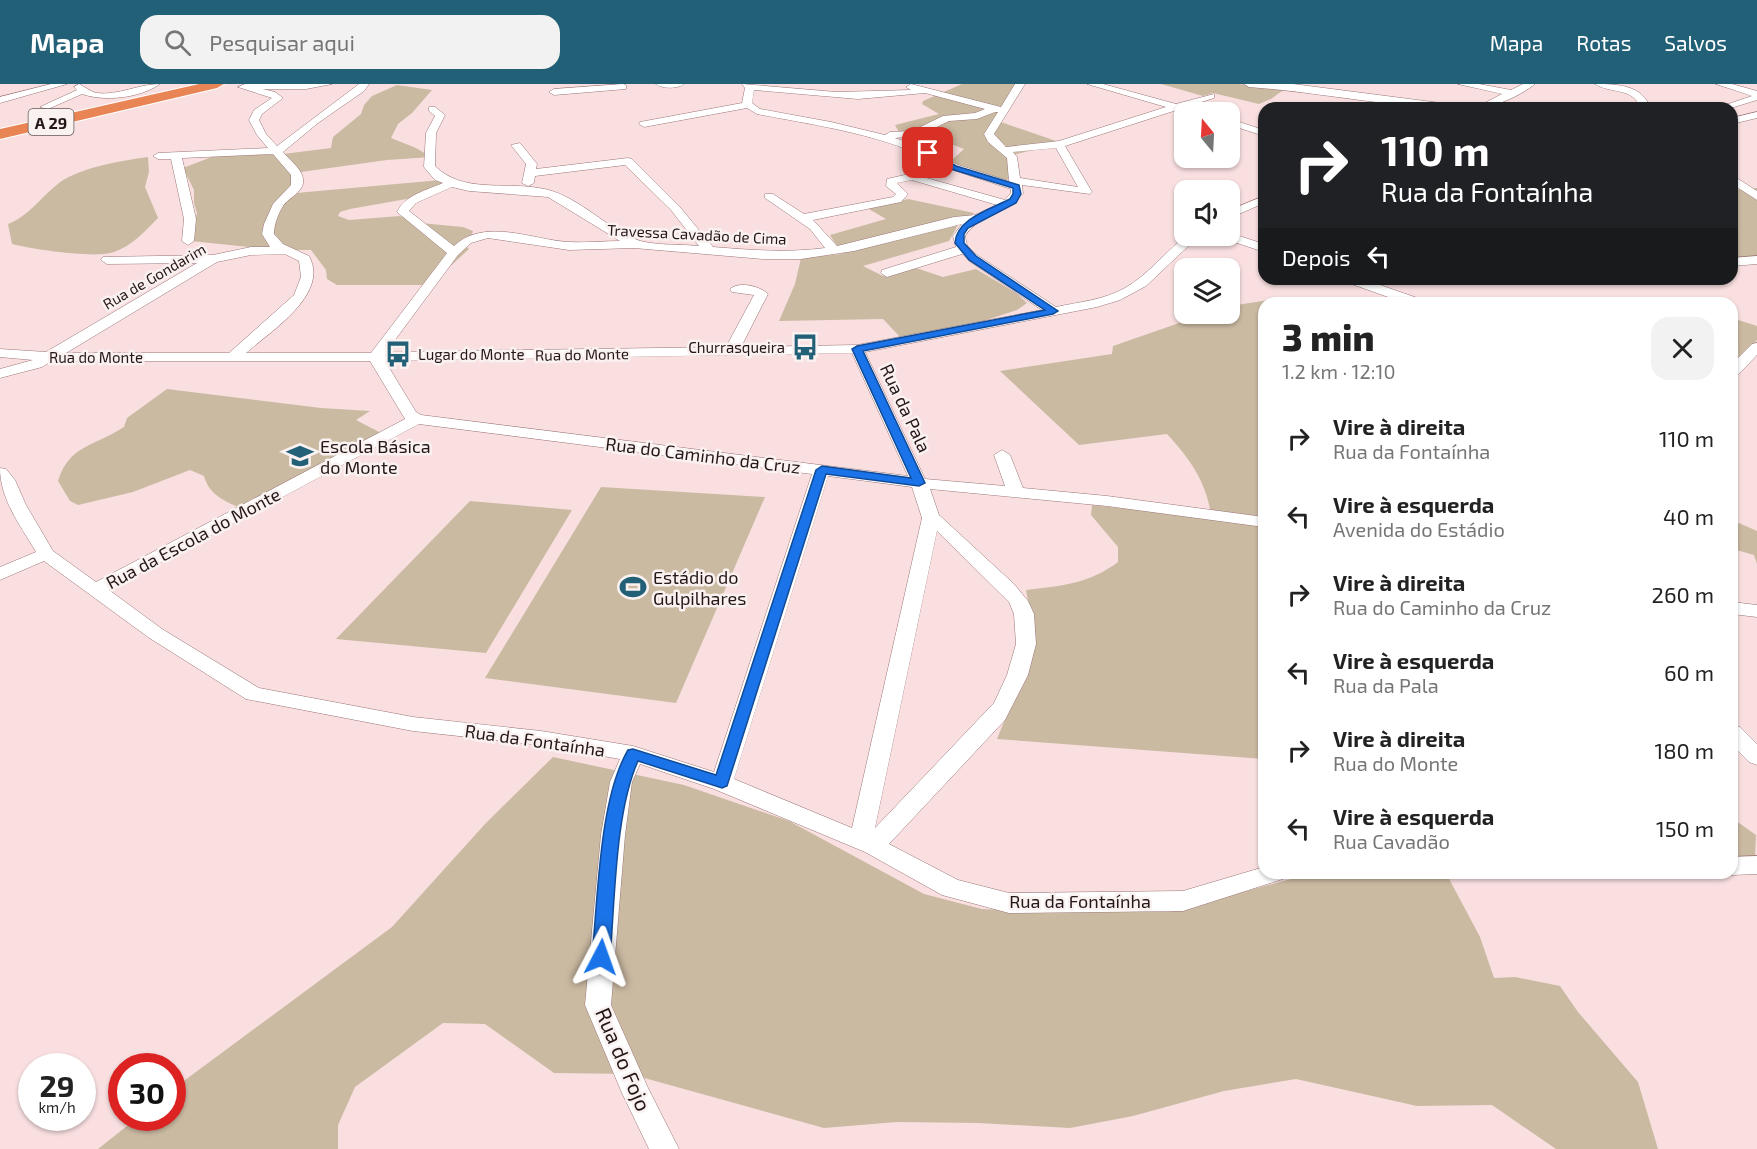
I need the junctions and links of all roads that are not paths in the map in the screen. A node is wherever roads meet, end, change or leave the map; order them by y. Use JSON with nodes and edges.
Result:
{"nodes":[{"id":1,"x":62,"y":84,"type":"edge"},
{"id":2,"x":98,"y":84,"type":"edge"},
{"id":3,"x":156,"y":84,"type":"edge"},
{"id":4,"x":194,"y":84,"type":"edge"},
{"id":5,"x":217,"y":84,"type":"edge"},
{"id":6,"x":327,"y":84,"type":"edge"},
{"id":7,"x":364,"y":84,"type":"edge"},
{"id":8,"x":661,"y":84,"type":"edge"},
{"id":9,"x":679,"y":84,"type":"edge"},
{"id":10,"x":903,"y":84,"type":"edge"},
{"id":11,"x":1020,"y":84,"type":"edge"},
{"id":12,"x":1092,"y":84,"type":"edge"},
{"id":13,"x":1249,"y":84,"type":"edge"},
{"id":14,"x":1463,"y":84,"type":"edge"},
{"id":15,"x":1530,"y":84,"type":"edge"},
{"id":16,"x":1600,"y":84,"type":"edge"},
{"id":17,"x":1721,"y":84,"type":"edge"},
{"id":18,"x":748,"y":85,"type":"edge"},
{"id":19,"x":622,"y":86,"type":"edge"},
{"id":20,"x":1295,"y":86,"type":"edge"},
{"id":21,"x":80,"y":88,"type":"edge"},
{"id":22,"x":803,"y":88,"type":"edge"},
{"id":23,"x":923,"y":91,"type":"junction"},
{"id":24,"x":554,"y":92,"type":"dead end"},
{"id":25,"x":1514,"y":93,"type":"junction"},
{"id":26,"x":1757,"y":95,"type":"edge"},
{"id":27,"x":1211,"y":96,"type":"dead end"},
{"id":28,"x":620,"y":98,"type":"dead end"},
{"id":29,"x":0,"y":100,"type":"edge"},
{"id":30,"x":1193,"y":102,"type":"edge"},
{"id":31,"x":1412,"y":102,"type":"edge"},
{"id":32,"x":1494,"y":102,"type":"edge"},
{"id":33,"x":1643,"y":102,"type":"edge"},
{"id":34,"x":1737,"y":102,"type":"edge"},
{"id":35,"x":748,"y":105,"type":"junction"},
{"id":36,"x":1174,"y":106,"type":"edge"},
{"id":37,"x":45,"y":107,"type":"dead end"},
{"id":38,"x":1174,"y":108,"type":"edge"},
{"id":39,"x":432,"y":109,"type":"dead end"},
{"id":40,"x":999,"y":109,"type":"junction"},
{"id":41,"x":1756,"y":116,"type":"edge"},
{"id":42,"x":1738,"y":119,"type":"edge"},
{"id":43,"x":644,"y":124,"type":"dead end"},
{"id":44,"x":1240,"y":125,"type":"edge"},
{"id":45,"x":1258,"y":131,"type":"edge"},
{"id":46,"x":0,"y":132,"type":"edge"},
{"id":47,"x":882,"y":137,"type":"junction"},
{"id":48,"x":1059,"y":144,"type":"junction"},
{"id":49,"x":516,"y":145,"type":"dead end"},
{"id":50,"x":1004,"y":150,"type":"junction"},
{"id":51,"x":278,"y":151,"type":"junction"},
{"id":52,"x":176,"y":155,"type":"junction"},
{"id":53,"x":158,"y":156,"type":"dead end"},
{"id":54,"x":954,"y":167,"type":"junction"},
{"id":55,"x":531,"y":173,"type":"junction"},
{"id":56,"x":909,"y":176,"type":"junction"},
{"id":57,"x":454,"y":182,"type":"junction"},
{"id":58,"x":1738,"y":183,"type":"edge"},
{"id":59,"x":1016,"y":184,"type":"junction"},
{"id":60,"x":1738,"y":189,"type":"edge"},
{"id":61,"x":1746,"y":189,"type":"junction"},
{"id":62,"x":524,"y":190,"type":"junction"},
{"id":63,"x":769,"y":196,"type":"dead end"},
{"id":64,"x":1757,"y":197,"type":"edge"},
{"id":65,"x":1258,"y":202,"type":"edge"},
{"id":66,"x":1008,"y":204,"type":"junction"},
{"id":67,"x":1240,"y":210,"type":"edge"},
{"id":68,"x":804,"y":218,"type":"junction"},
{"id":69,"x":976,"y":219,"type":"junction"},
{"id":70,"x":1240,"y":240,"type":"edge"},
{"id":71,"x":188,"y":241,"type":"dead end"},
{"id":72,"x":634,"y":244,"type":"junction"},
{"id":73,"x":1179,"y":246,"type":"edge"},
{"id":74,"x":1258,"y":246,"type":"edge"},
{"id":75,"x":963,"y":249,"type":"junction"},
{"id":76,"x":285,"y":250,"type":"junction"},
{"id":77,"x":709,"y":250,"type":"junction"},
{"id":78,"x":834,"y":250,"type":"junction"},
{"id":79,"x":454,"y":252,"type":"junction"},
{"id":80,"x":213,"y":259,"type":"junction"},
{"id":81,"x":107,"y":260,"type":"dead end"},
{"id":82,"x":1757,"y":260,"type":"edge"},
{"id":83,"x":1738,"y":262,"type":"edge"},
{"id":84,"x":887,"y":273,"type":"dead end"},
{"id":85,"x":1368,"y":285,"type":"edge"},
{"id":86,"x":737,"y":289,"type":"dead end"},
{"id":87,"x":1401,"y":297,"type":"edge"},
{"id":88,"x":1053,"y":311,"type":"junction"},
{"id":89,"x":1757,"y":347,"type":"edge"},
{"id":90,"x":857,"y":349,"type":"junction"},
{"id":91,"x":731,"y":351,"type":"junction"},
{"id":92,"x":0,"y":353,"type":"edge"},
{"id":93,"x":48,"y":357,"type":"junction"},
{"id":94,"x":232,"y":357,"type":"junction"},
{"id":95,"x":375,"y":357,"type":"junction"},
{"id":96,"x":1738,"y":367,"type":"edge"},
{"id":97,"x":0,"y":374,"type":"edge"},
{"id":98,"x":417,"y":419,"type":"junction"},
{"id":99,"x":1002,"y":455,"type":"dead end"},
{"id":100,"x":822,"y":470,"type":"junction"},
{"id":101,"x":0,"y":473,"type":"edge"},
{"id":102,"x":919,"y":483,"type":"junction"},
{"id":103,"x":1016,"y":492,"type":"junction"},
{"id":104,"x":931,"y":518,"type":"junction"},
{"id":105,"x":1258,"y":521,"type":"edge"},
{"id":106,"x":46,"y":554,"type":"junction"},
{"id":107,"x":0,"y":574,"type":"edge"},
{"id":108,"x":97,"y":589,"type":"junction"},
{"id":109,"x":1738,"y":609,"type":"edge"},
{"id":110,"x":1757,"y":611,"type":"edge"},
{"id":111,"x":1738,"y":738,"type":"edge"},
{"id":112,"x":633,"y":754,"type":"junction"},
{"id":113,"x":1757,"y":757,"type":"edge"},
{"id":114,"x":722,"y":783,"type":"junction"},
{"id":115,"x":867,"y":843,"type":"junction"},
{"id":116,"x":1757,"y":865,"type":"edge"},
{"id":117,"x":1738,"y":866,"type":"edge"},
{"id":118,"x":1258,"y":878,"type":"edge"},
{"id":119,"x":664,"y":1149,"type":"edge"}],
"edges":[{"from":1,"to":29,"type":"street"},
{"from":2,"to":21,"type":"street"},
{"from":3,"to":21,"type":"street"},
{"from":4,"to":46,"type":"highway","number":"A 29"},
{"from":5,"to":46,"type":"highway","number":"A 29"},
{"from":6,"to":51,"type":"street"},
{"from":7,"to":51,"type":"street"},
{"from":8,"to":9,"type":"street"},
{"from":10,"to":23,"type":"street"},
{"from":11,"to":40,"type":"street"},
{"from":12,"to":36,"type":"street"},
{"from":13,"to":20,"type":"street"},
{"from":14,"to":25,"type":"street"},
{"from":15,"to":25,"type":"street"},
{"from":16,"to":33,"type":"street"},
{"from":17,"to":26,"type":"street"},
{"from":18,"to":22,"type":"street"},
{"from":18,"to":35,"type":"street"},
{"from":19,"to":24,"type":"street"},
{"from":19,"to":28,"type":"street"},
{"from":20,"to":31,"type":"street"},
{"from":21,"to":37,"type":"street"},
{"from":22,"to":23,"type":"street"},
{"from":23,"to":40,"type":"street"},
{"from":25,"to":32,"type":"street"},
{"from":26,"to":34,"type":"street"},
{"from":27,"to":30,"type":"street"},
{"from":35,"to":43,"type":"street"},
{"from":35,"to":47,"type":"street"},
{"from":38,"to":48,"type":"street"},
{"from":39,"to":57,"type":"street"},
{"from":40,"to":47,"type":"street"},
{"from":40,"to":50,"type":"street"},
{"from":41,"to":42,"type":"street"},
{"from":44,"to":45,"type":"street"},
{"from":47,"to":54,"type":"street"},
{"from":48,"to":50,"type":"street"},
{"from":48,"to":59,"type":"street"},
{"from":49,"to":55,"type":"street"},
{"from":50,"to":59,"type":"street"},
{"from":51,"to":52,"type":"street"},
{"from":51,"to":76,"type":"street"},
{"from":52,"to":53,"type":"street"},
{"from":52,"to":71,"type":"street"},
{"from":54,"to":56,"type":"street"},
{"from":54,"to":59,"type":"street"},
{"from":55,"to":62,"type":"street"},
{"from":55,"to":77,"type":"street"},
{"from":56,"to":66,"type":"street"},
{"from":56,"to":68,"type":"street"},
{"from":57,"to":62,"type":"street"},
{"from":57,"to":79,"type":"street"},
{"from":58,"to":61,"type":"street"},
{"from":59,"to":66,"type":"street"},
{"from":60,"to":61,"type":"street"},
{"from":61,"to":64,"type":"street"},
{"from":62,"to":72,"type":"street"},
{"from":63,"to":68,"type":"street"},
{"from":65,"to":67,"type":"street"},
{"from":66,"to":69,"type":"street"},
{"from":68,"to":78,"type":"street"},
{"from":69,"to":75,"type":"street"},
{"from":69,"to":78,"type":"street","name":"Travessa Cavadão de Cima"},
{"from":70,"to":74,"type":"street"},
{"from":72,"to":77,"type":"street","name":"Travessa Cavadão de Cima"},
{"from":72,"to":79,"type":"street","name":"Travessa Cavadão de Cima"},
{"from":73,"to":88,"type":"street","name":"Rua do Monte"},
{"from":75,"to":84,"type":"street"},
{"from":75,"to":88,"type":"street"},
{"from":76,"to":80,"type":"street","name":"Rua de Gondarim"},
{"from":76,"to":94,"type":"street"},
{"from":77,"to":78,"type":"street","name":"Travessa Cavadão de Cima"},
{"from":79,"to":95,"type":"street"},
{"from":80,"to":81,"type":"street"},
{"from":80,"to":93,"type":"street","name":"Rua de Gondarim"},
{"from":82,"to":83,"type":"street"},
{"from":85,"to":87,"type":"street"},
{"from":86,"to":91,"type":"street"},
{"from":88,"to":90,"type":"street","name":"Rua do Monte"},
{"from":89,"to":96,"type":"street"},
{"from":90,"to":91,"type":"street","name":"Rua do Monte"},
{"from":90,"to":102,"type":"street","name":"Rua da Pala"},
{"from":91,"to":95,"type":"street","name":"Rua do Monte"},
{"from":92,"to":93,"type":"street","name":"Rua do Monte"},
{"from":93,"to":94,"type":"street","name":"Rua do Monte"},
{"from":93,"to":97,"type":"street"},
{"from":94,"to":95,"type":"street","name":"Rua do Monte"},
{"from":95,"to":98,"type":"street"},
{"from":98,"to":100,"type":"street","name":"Rua do Caminho da Cruz"},
{"from":98,"to":108,"type":"street","name":"Rua da Escola do Monte"},
{"from":99,"to":103,"type":"street"},
{"from":100,"to":102,"type":"street","name":"Rua do Caminho da Cruz"},
{"from":100,"to":114,"type":"street"},
{"from":101,"to":106,"type":"street","name":"Rua da Fontaínha"},
{"from":102,"to":103,"type":"street","name":"Rua do Caminho da Cruz"},
{"from":102,"to":104,"type":"street","name":"Rua da Pala"},
{"from":103,"to":105,"type":"street","name":"Rua do Caminho da Cruz"},
{"from":104,"to":115,"type":"street"},
{"from":104,"to":115,"type":"street"},
{"from":106,"to":107,"type":"street"},
{"from":106,"to":108,"type":"street","name":"Rua da Fontaínha"},
{"from":108,"to":112,"type":"street","name":"Rua da Fontaínha"},
{"from":109,"to":110,"type":"street"},
{"from":111,"to":113,"type":"street"},
{"from":112,"to":114,"type":"street","name":"Rua da Fontaínha"},
{"from":112,"to":119,"type":"street","name":"Rua do Fojo"},
{"from":114,"to":115,"type":"street","name":"Rua da Fontaínha"},
{"from":115,"to":118,"type":"street","name":"Rua da Fontaínha"},
{"from":116,"to":117,"type":"street"}]}
